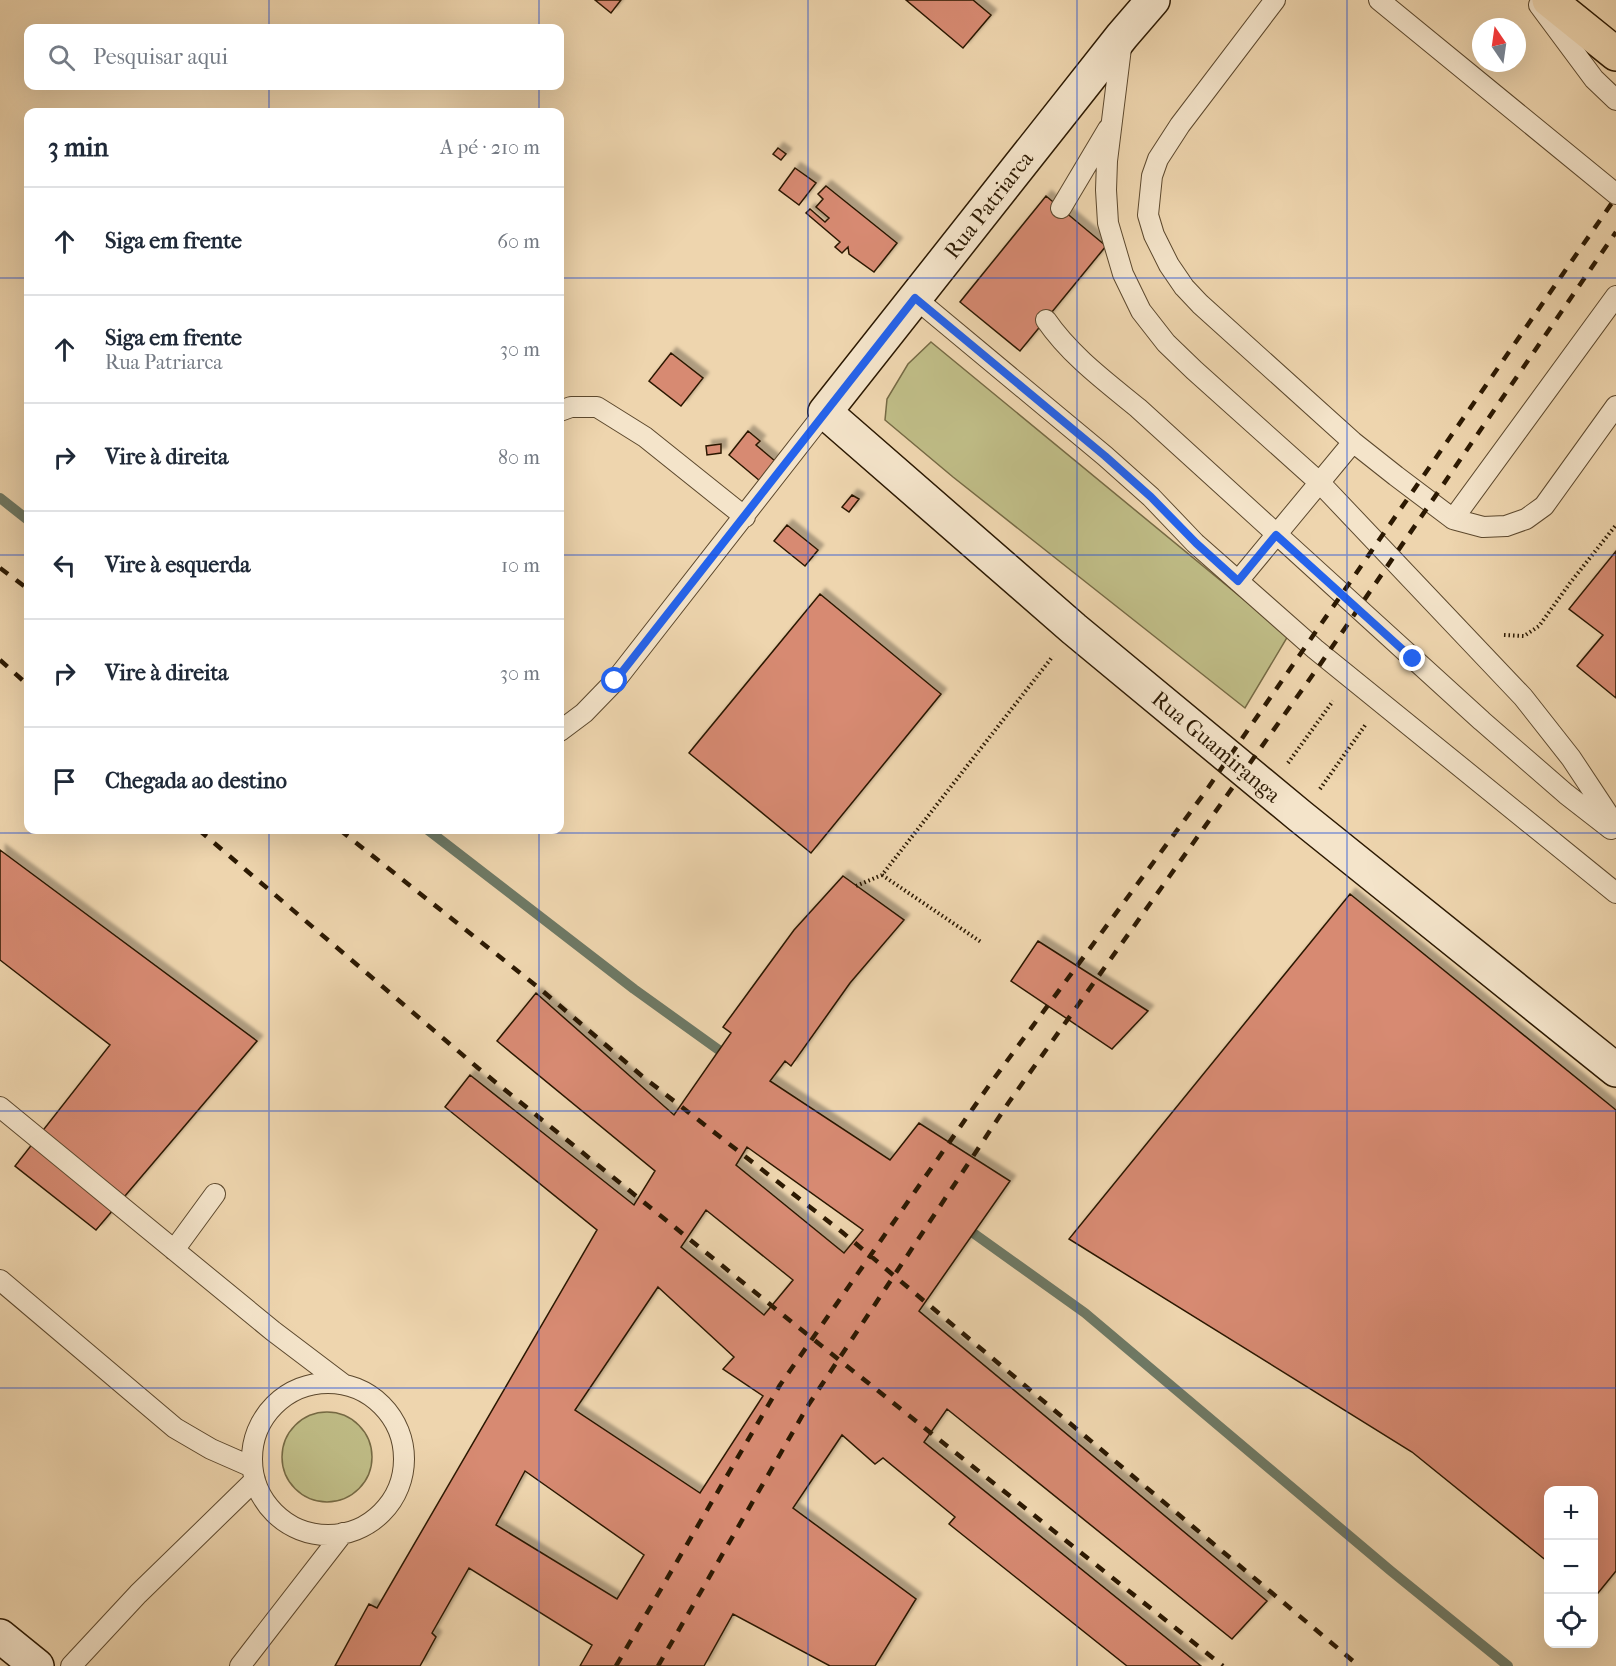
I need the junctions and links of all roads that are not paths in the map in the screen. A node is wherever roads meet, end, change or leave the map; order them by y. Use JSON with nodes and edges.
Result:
{"nodes":[{"id":1,"x":1153,"y":0,"type":"edge"},
{"id":2,"x":1275,"y":0,"type":"edge"},
{"id":3,"x":1379,"y":0,"type":"edge"},
{"id":4,"x":1536,"y":0,"type":"edge"},
{"id":5,"x":1549,"y":0,"type":"edge"},
{"id":6,"x":1122,"y":36,"type":"junction"},
{"id":7,"x":1616,"y":54,"type":"edge"},
{"id":8,"x":1616,"y":100,"type":"edge"},
{"id":9,"x":1111,"y":124,"type":"junction"},
{"id":10,"x":1616,"y":194,"type":"edge"},
{"id":11,"x":1060,"y":208,"type":"dead end"},
{"id":12,"x":1616,"y":296,"type":"edge"},
{"id":13,"x":915,"y":298,"type":"junction"},
{"id":14,"x":1046,"y":320,"type":"dead end"},
{"id":15,"x":1616,"y":406,"type":"edge"},
{"id":16,"x":564,"y":410,"type":"edge"},
{"id":17,"x":825,"y":412,"type":"junction"},
{"id":18,"x":1353,"y":442,"type":"junction"},
{"id":19,"x":1320,"y":483,"type":"junction"},
{"id":20,"x":745,"y":517,"type":"junction"},
{"id":21,"x":1453,"y":519,"type":"junction"},
{"id":22,"x":1276,"y":535,"type":"junction"},
{"id":23,"x":1238,"y":581,"type":"junction"},
{"id":24,"x":564,"y":728,"type":"edge"},
{"id":25,"x":1616,"y":826,"type":"edge"},
{"id":26,"x":1616,"y":833,"type":"edge"},
{"id":27,"x":1616,"y":894,"type":"edge"},
{"id":28,"x":1616,"y":1070,"type":"edge"},
{"id":29,"x":0,"y":1107,"type":"edge"},
{"id":30,"x":215,"y":1194,"type":"dead end"},
{"id":31,"x":174,"y":1250,"type":"junction"},
{"id":32,"x":0,"y":1280,"type":"edge"},
{"id":33,"x":343,"y":1384,"type":"junction"},
{"id":34,"x":253,"y":1474,"type":"junction"},
{"id":35,"x":343,"y":1533,"type":"junction"},
{"id":36,"x":0,"y":1636,"type":"edge"},
{"id":37,"x":37,"y":1666,"type":"edge"},
{"id":38,"x":71,"y":1666,"type":"edge"},
{"id":39,"x":240,"y":1666,"type":"edge"}],
"edges":[{"from":1,"to":6,"type":"street","name":"Rua Patriarca"},
{"from":2,"to":18,"type":"lane"},
{"from":3,"to":10,"type":"lane"},
{"from":4,"to":8,"type":"lane"},
{"from":5,"to":7,"type":"highway"},
{"from":6,"to":9,"type":"lane"},
{"from":6,"to":13,"type":"street","name":"Rua Patriarca"},
{"from":9,"to":11,"type":"lane"},
{"from":9,"to":19,"type":"lane"},
{"from":12,"to":21,"type":"lane"},
{"from":13,"to":17,"type":"street","name":"Rua Patriarca"},
{"from":13,"to":23,"type":"lane"},
{"from":14,"to":22,"type":"lane"},
{"from":15,"to":21,"type":"lane"},
{"from":16,"to":20,"type":"lane"},
{"from":17,"to":20,"type":"lane"},
{"from":17,"to":28,"type":"street","name":"Rua Guamiranga"},
{"from":18,"to":19,"type":"lane"},
{"from":18,"to":21,"type":"lane"},
{"from":19,"to":22,"type":"lane"},
{"from":19,"to":25,"type":"lane"},
{"from":20,"to":24,"type":"lane"},
{"from":22,"to":23,"type":"lane"},
{"from":22,"to":26,"type":"lane"},
{"from":23,"to":27,"type":"lane"},
{"from":29,"to":31,"type":"lane"},
{"from":30,"to":31,"type":"lane"},
{"from":31,"to":33,"type":"lane"},
{"from":32,"to":34,"type":"lane"},
{"from":33,"to":34,"type":"lane"},
{"from":33,"to":35,"type":"lane"},
{"from":34,"to":35,"type":"lane"},
{"from":34,"to":38,"type":"lane"},
{"from":35,"to":39,"type":"lane"},
{"from":36,"to":37,"type":"street"}]}
